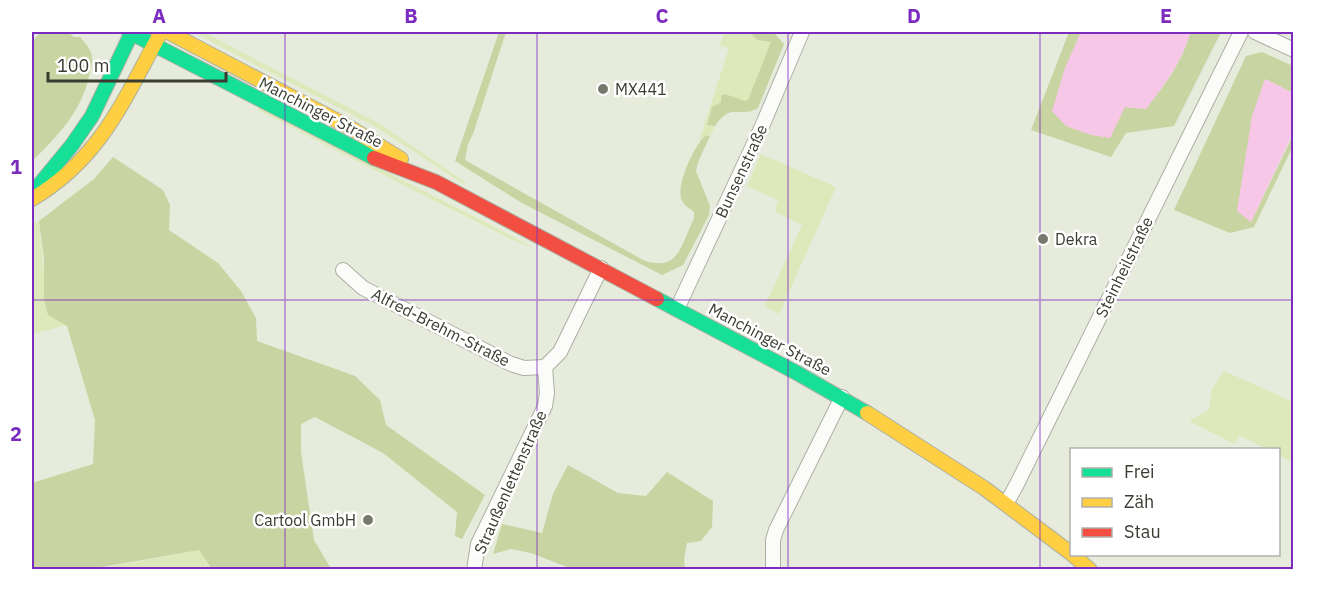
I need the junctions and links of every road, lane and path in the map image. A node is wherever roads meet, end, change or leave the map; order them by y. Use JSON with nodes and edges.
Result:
{"nodes":[{"id":1,"x":131,"y":32,"type":"edge"},
{"id":2,"x":161,"y":32,"type":"edge"},
{"id":3,"x":168,"y":32,"type":"edge"},
{"id":4,"x":802,"y":32,"type":"edge"},
{"id":5,"x":1240,"y":32,"type":"edge"},
{"id":6,"x":1255,"y":32,"type":"edge"},
{"id":7,"x":153,"y":44,"type":"junction"},
{"id":8,"x":1293,"y":50,"type":"edge"},
{"id":9,"x":436,"y":182,"type":"junction"},
{"id":10,"x":32,"y":197,"type":"edge"},
{"id":11,"x":601,"y":268,"type":"junction"},
{"id":12,"x":343,"y":270,"type":"dead end"},
{"id":13,"x":677,"y":309,"type":"junction"},
{"id":14,"x":545,"y":367,"type":"junction"},
{"id":15,"x":842,"y":397,"type":"junction"},
{"id":16,"x":1007,"y":502,"type":"junction"},
{"id":17,"x":1070,"y":552,"type":"edge"},
{"id":18,"x":1074,"y":556,"type":"edge"},
{"id":19,"x":474,"y":570,"type":"edge"},
{"id":20,"x":773,"y":570,"type":"edge"},
{"id":21,"x":1090,"y":570,"type":"edge"}],
"edges":[{"from":1,"to":7,"type":"main road","name":"Manchinger Straße"},
{"from":1,"to":10,"type":"main road"},
{"from":2,"to":7,"type":"main road"},
{"from":3,"to":9,"type":"main road","name":"Manchinger Straße"},
{"from":4,"to":13,"type":"street","name":"Bunsenstraße"},
{"from":5,"to":16,"type":"street","name":"Steinheilstraße"},
{"from":6,"to":8,"type":"street"},
{"from":7,"to":9,"type":"main road","name":"Manchinger Straße"},
{"from":7,"to":10,"type":"main road"},
{"from":9,"to":11,"type":"main road","name":"Manchinger Straße"},
{"from":11,"to":13,"type":"main road","name":"Manchinger Straße"},
{"from":11,"to":14,"type":"street"},
{"from":12,"to":14,"type":"street","name":"Alfred-Brehm-Straße"},
{"from":13,"to":15,"type":"main road","name":"Manchinger Straße"},
{"from":14,"to":19,"type":"street","name":"Straußenlettenstraße"},
{"from":15,"to":16,"type":"main road","name":"Manchinger Straße"},
{"from":15,"to":20,"type":"street"},
{"from":16,"to":17,"type":"main road","name":"Manchinger Straße"},
{"from":18,"to":21,"type":"main road","name":"Manchinger Straße"}]}
